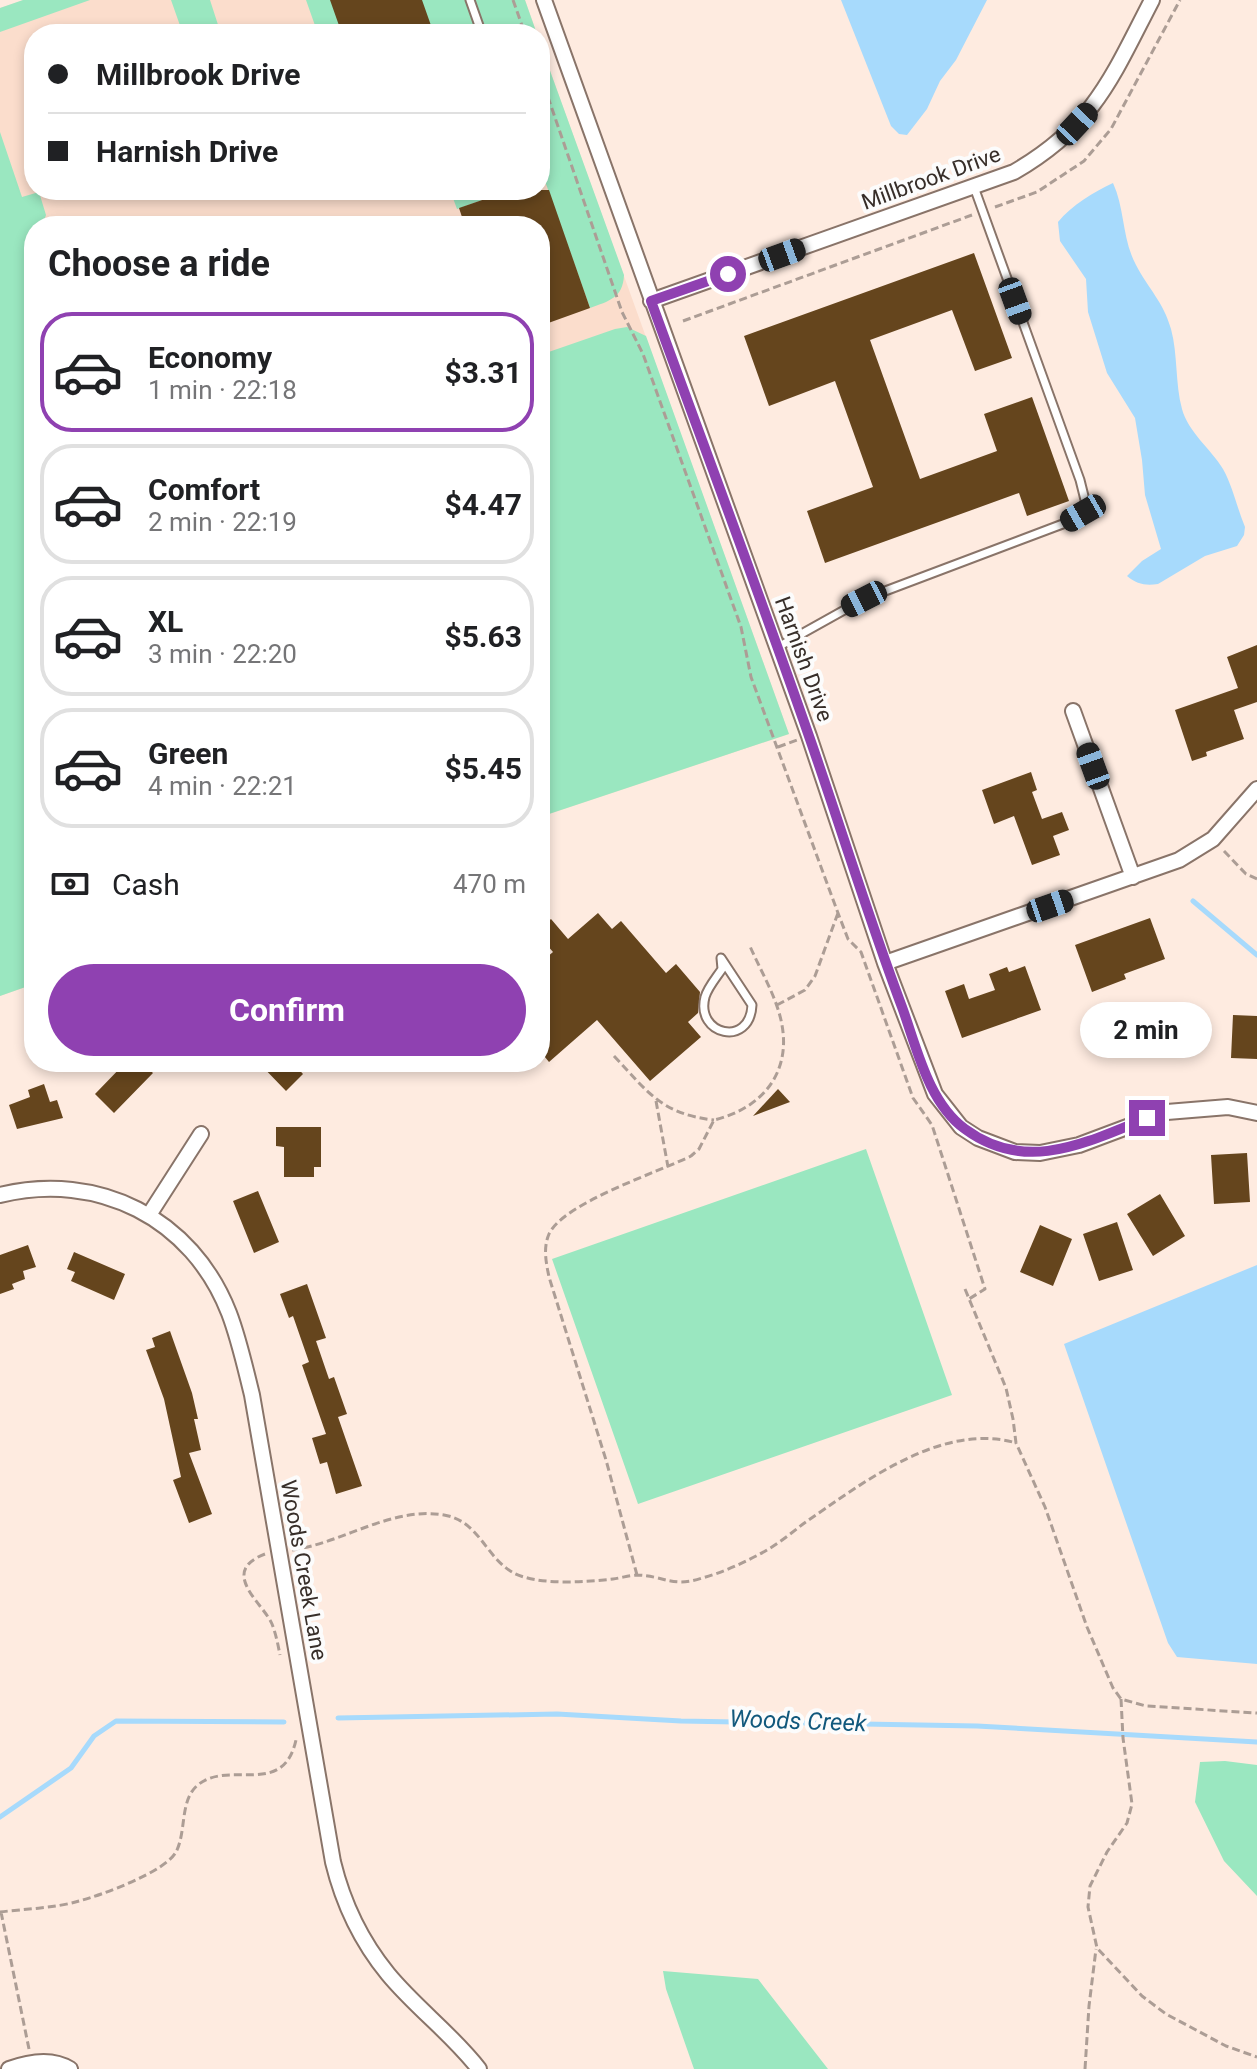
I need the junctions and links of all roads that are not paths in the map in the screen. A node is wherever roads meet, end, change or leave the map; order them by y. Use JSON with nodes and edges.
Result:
{"nodes":[{"id":1,"x":470,"y":0,"type":"edge"},
{"id":2,"x":544,"y":0,"type":"edge"},
{"id":3,"x":1152,"y":0,"type":"edge"},
{"id":4,"x":478,"y":24,"type":"edge"},
{"id":5,"x":974,"y":187,"type":"junction"},
{"id":6,"x":651,"y":301,"type":"junction"},
{"id":7,"x":776,"y":648,"type":"junction"},
{"id":8,"x":1073,"y":711,"type":"dead end"},
{"id":9,"x":1257,"y":789,"type":"edge"},
{"id":10,"x":1133,"y":877,"type":"junction"},
{"id":11,"x":721,"y":958,"type":"joint"},
{"id":12,"x":885,"y":963,"type":"junction"},
{"id":13,"x":1257,"y":1113,"type":"edge"},
{"id":14,"x":201,"y":1134,"type":"dead end"},
{"id":15,"x":0,"y":1195,"type":"edge"},
{"id":16,"x":149,"y":1215,"type":"junction"},
{"id":17,"x":9,"y":2069,"type":"edge"},
{"id":18,"x":70,"y":2069,"type":"edge"},
{"id":19,"x":479,"y":2069,"type":"edge"}],
"edges":[{"from":1,"to":4,"type":"lane"},
{"from":2,"to":6,"type":"street","name":"Harnish Drive"},
{"from":3,"to":5,"type":"street","name":"Millbrook Drive"},
{"from":5,"to":6,"type":"street","name":"Millbrook Drive"},
{"from":5,"to":7,"type":"lane"},
{"from":6,"to":7,"type":"street","name":"Harnish Drive"},
{"from":7,"to":12,"type":"street","name":"Harnish Drive"},
{"from":8,"to":10,"type":"street"},
{"from":9,"to":10,"type":"street"},
{"from":10,"to":12,"type":"street"},
{"from":11,"to":11,"type":"lane"},
{"from":12,"to":13,"type":"street","name":"Harnish Drive"},
{"from":14,"to":16,"type":"street"},
{"from":15,"to":16,"type":"street","name":"Woods Creek Lane"},
{"from":16,"to":19,"type":"street","name":"Woods Creek Lane"},
{"from":17,"to":18,"type":"street"}]}
